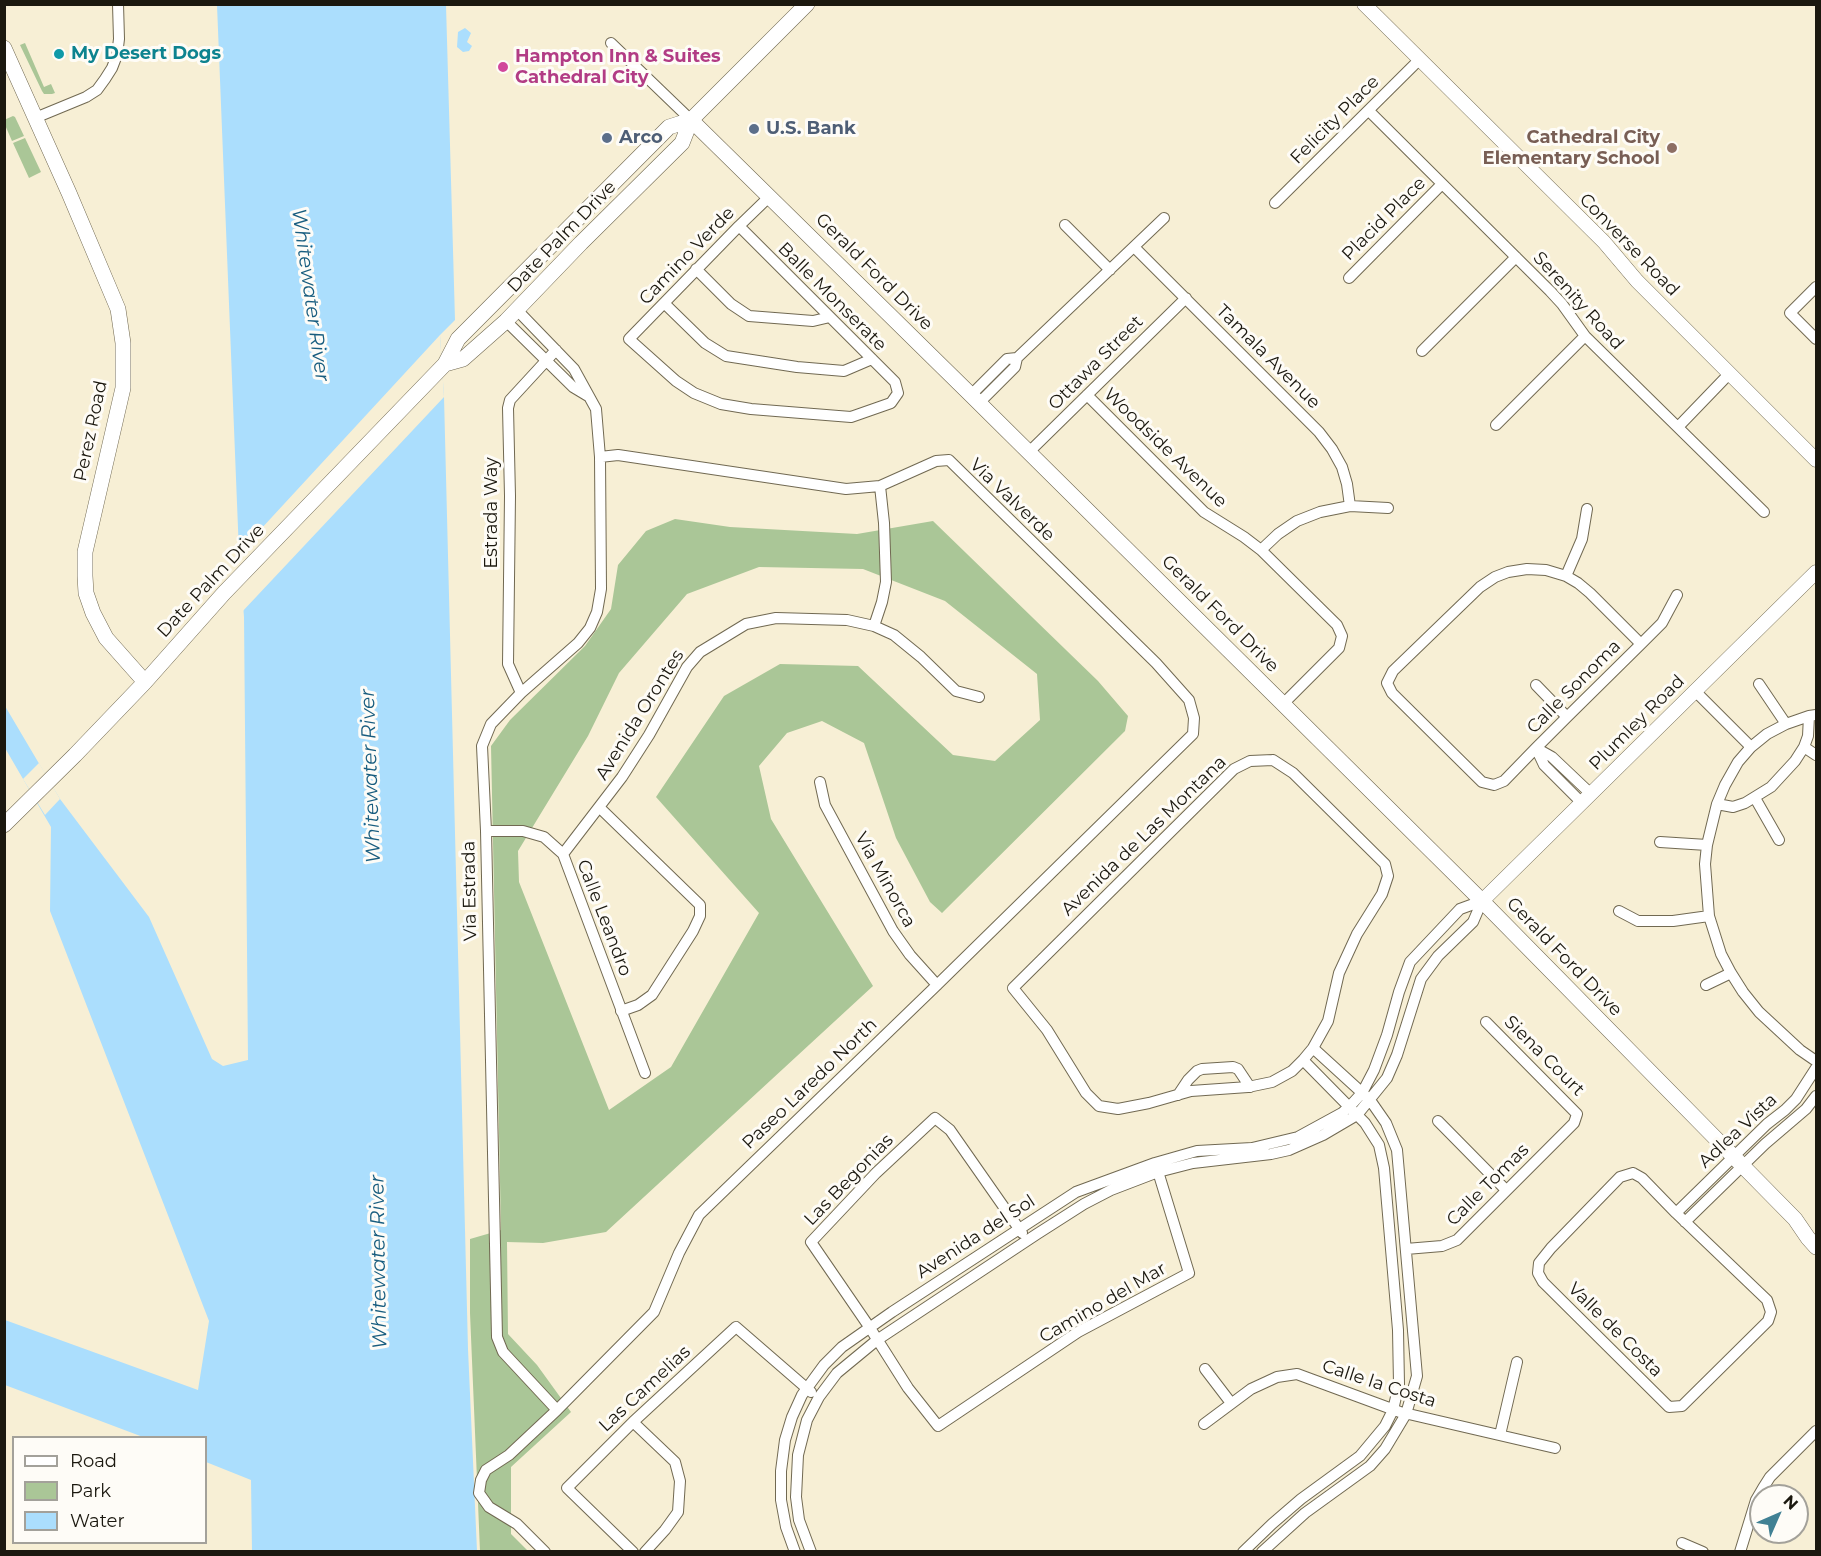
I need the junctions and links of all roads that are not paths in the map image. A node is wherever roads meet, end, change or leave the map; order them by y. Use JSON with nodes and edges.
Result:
{"nodes":[{"id":1,"x":118,"y":4,"type":"edge"},
{"id":2,"x":807,"y":4,"type":"edge"},
{"id":3,"x":1364,"y":4,"type":"edge"},
{"id":4,"x":611,"y":44,"type":"dead end"},
{"id":5,"x":4,"y":48,"type":"edge"},
{"id":6,"x":1419,"y":60,"type":"junction"},
{"id":7,"x":1368,"y":111,"type":"junction"},
{"id":8,"x":35,"y":118,"type":"junction"},
{"id":9,"x":691,"y":120,"type":"junction"},
{"id":10,"x":1442,"y":184,"type":"junction"},
{"id":11,"x":770,"y":196,"type":"junction"},
{"id":12,"x":1275,"y":203,"type":"dead end"},
{"id":13,"x":1164,"y":218,"type":"dead end"},
{"id":14,"x":1065,"y":225,"type":"dead end"},
{"id":15,"x":739,"y":226,"type":"junction"},
{"id":16,"x":1134,"y":247,"type":"junction"},
{"id":17,"x":541,"y":256,"type":"junction"},
{"id":18,"x":1516,"y":257,"type":"junction"},
{"id":19,"x":696,"y":269,"type":"junction"},
{"id":20,"x":1110,"y":270,"type":"junction"},
{"id":21,"x":1349,"y":278,"type":"dead end"},
{"id":22,"x":1816,"y":287,"type":"edge"},
{"id":23,"x":1186,"y":298,"type":"junction"},
{"id":24,"x":664,"y":303,"type":"junction"},
{"id":25,"x":517,"y":310,"type":"junction"},
{"id":26,"x":830,"y":317,"type":"junction"},
{"id":27,"x":506,"y":321,"type":"junction"},
{"id":28,"x":1585,"y":336,"type":"junction"},
{"id":29,"x":1816,"y":339,"type":"edge"},
{"id":30,"x":556,"y":350,"type":"junction"},
{"id":31,"x":1422,"y":351,"type":"dead end"},
{"id":32,"x":1017,"y":358,"type":"junction"},
{"id":33,"x":872,"y":359,"type":"junction"},
{"id":34,"x":546,"y":361,"type":"junction"},
{"id":35,"x":445,"y":364,"type":"junction"},
{"id":36,"x":1001,"y":365,"type":"junction"},
{"id":37,"x":1010,"y":373,"type":"junction"},
{"id":38,"x":1730,"y":374,"type":"junction"},
{"id":39,"x":898,"y":393,"type":"joint"},
{"id":40,"x":1087,"y":395,"type":"junction"},
{"id":41,"x":589,"y":396,"type":"junction"},
{"id":42,"x":975,"y":399,"type":"junction"},
{"id":43,"x":1496,"y":425,"type":"dead end"},
{"id":44,"x":1678,"y":427,"type":"junction"},
{"id":45,"x":1029,"y":452,"type":"junction"},
{"id":46,"x":600,"y":457,"type":"junction"},
{"id":47,"x":1816,"y":460,"type":"edge"},
{"id":48,"x":880,"y":486,"type":"junction"},
{"id":49,"x":1350,"y":506,"type":"junction"},
{"id":50,"x":1388,"y":508,"type":"dead end"},
{"id":51,"x":1587,"y":509,"type":"dead end"},
{"id":52,"x":1764,"y":512,"type":"dead end"},
{"id":53,"x":1261,"y":550,"type":"junction"},
{"id":54,"x":1816,"y":572,"type":"edge"},
{"id":55,"x":1566,"y":576,"type":"junction"},
{"id":56,"x":1677,"y":595,"type":"dead end"},
{"id":57,"x":874,"y":626,"type":"junction"},
{"id":58,"x":1641,"y":644,"type":"junction"},
{"id":59,"x":145,"y":682,"type":"junction"},
{"id":60,"x":1759,"y":684,"type":"dead end"},
{"id":61,"x":1536,"y":686,"type":"dead end"},
{"id":62,"x":1695,"y":691,"type":"junction"},
{"id":63,"x":521,"y":693,"type":"junction"},
{"id":64,"x":979,"y":697,"type":"dead end"},
{"id":65,"x":1283,"y":704,"type":"junction"},
{"id":66,"x":1813,"y":716,"type":"edge"},
{"id":67,"x":1567,"y":717,"type":"junction"},
{"id":68,"x":1194,"y":718,"type":"joint"},
{"id":69,"x":1786,"y":724,"type":"junction"},
{"id":70,"x":1751,"y":747,"type":"junction"},
{"id":71,"x":1804,"y":747,"type":"junction"},
{"id":72,"x":1536,"y":748,"type":"junction"},
{"id":73,"x":1816,"y":755,"type":"edge"},
{"id":74,"x":820,"y":782,"type":"dead end"},
{"id":75,"x":1755,"y":798,"type":"junction"},
{"id":76,"x":1586,"y":799,"type":"junction"},
{"id":77,"x":1717,"y":804,"type":"junction"},
{"id":78,"x":600,"y":808,"type":"junction"},
{"id":79,"x":4,"y":825,"type":"edge"},
{"id":80,"x":486,"y":831,"type":"junction"},
{"id":81,"x":1779,"y":840,"type":"dead end"},
{"id":82,"x":1660,"y":842,"type":"dead end"},
{"id":83,"x":1707,"y":845,"type":"junction"},
{"id":84,"x":563,"y":854,"type":"junction"},
{"id":85,"x":1482,"y":900,"type":"junction"},
{"id":86,"x":1619,"y":911,"type":"dead end"},
{"id":87,"x":1709,"y":916,"type":"junction"},
{"id":88,"x":1731,"y":973,"type":"junction"},
{"id":89,"x":937,"y":985,"type":"junction"},
{"id":90,"x":1706,"y":985,"type":"dead end"},
{"id":91,"x":621,"y":1011,"type":"junction"},
{"id":92,"x":1486,"y":1022,"type":"dead end"},
{"id":93,"x":1313,"y":1048,"type":"junction"},
{"id":94,"x":1304,"y":1060,"type":"junction"},
{"id":95,"x":1816,"y":1061,"type":"edge"},
{"id":96,"x":1816,"y":1068,"type":"edge"},
{"id":97,"x":645,"y":1073,"type":"dead end"},
{"id":98,"x":1250,"y":1087,"type":"junction"},
{"id":99,"x":1179,"y":1095,"type":"junction"},
{"id":100,"x":1366,"y":1096,"type":"junction"},
{"id":101,"x":1816,"y":1096,"type":"edge"},
{"id":102,"x":1353,"y":1111,"type":"junction"},
{"id":103,"x":1577,"y":1114,"type":"joint"},
{"id":104,"x":1438,"y":1121,"type":"dead end"},
{"id":105,"x":1738,"y":1162,"type":"junction"},
{"id":106,"x":1157,"y":1167,"type":"junction"},
{"id":107,"x":1506,"y":1190,"type":"junction"},
{"id":108,"x":1676,"y":1213,"type":"junction"},
{"id":109,"x":1795,"y":1219,"type":"junction"},
{"id":110,"x":1685,"y":1222,"type":"junction"},
{"id":111,"x":1816,"y":1228,"type":"edge"},
{"id":112,"x":1019,"y":1229,"type":"junction"},
{"id":113,"x":1027,"y":1241,"type":"junction"},
{"id":114,"x":1816,"y":1247,"type":"edge"},
{"id":115,"x":1406,"y":1249,"type":"junction"},
{"id":116,"x":870,"y":1328,"type":"junction"},
{"id":117,"x":878,"y":1340,"type":"junction"},
{"id":118,"x":1517,"y":1362,"type":"dead end"},
{"id":119,"x":1205,"y":1369,"type":"dead end"},
{"id":120,"x":806,"y":1389,"type":"junction"},
{"id":121,"x":819,"y":1397,"type":"junction"},
{"id":122,"x":1231,"y":1403,"type":"junction"},
{"id":123,"x":557,"y":1410,"type":"junction"},
{"id":124,"x":1393,"y":1410,"type":"junction"},
{"id":125,"x":1406,"y":1414,"type":"junction"},
{"id":126,"x":633,"y":1422,"type":"junction"},
{"id":127,"x":1204,"y":1424,"type":"dead end"},
{"id":128,"x":938,"y":1426,"type":"joint"},
{"id":129,"x":1816,"y":1431,"type":"edge"},
{"id":130,"x":1500,"y":1435,"type":"junction"},
{"id":131,"x":1555,"y":1448,"type":"dead end"},
{"id":132,"x":1682,"y":1544,"type":"dead end"},
{"id":133,"x":545,"y":1551,"type":"edge"},
{"id":134,"x":633,"y":1551,"type":"edge"},
{"id":135,"x":645,"y":1551,"type":"edge"},
{"id":136,"x":795,"y":1551,"type":"edge"},
{"id":137,"x":811,"y":1551,"type":"edge"},
{"id":138,"x":1243,"y":1551,"type":"edge"},
{"id":139,"x":1262,"y":1551,"type":"edge"},
{"id":140,"x":1703,"y":1551,"type":"edge"},
{"id":141,"x":1740,"y":1551,"type":"edge"}],
"edges":[{"from":1,"to":8,"type":"street"},
{"from":2,"to":9,"type":"main road","name":"Date Palm Drive"},
{"from":3,"to":6,"type":"street","name":"Converse Road"},
{"from":4,"to":9,"type":"street","name":"Gerald Ford Drive"},
{"from":5,"to":8,"type":"main road","name":"Perez Road"},
{"from":6,"to":7,"type":"street","name":"Felicity Place"},
{"from":6,"to":38,"type":"street","name":"Converse Road"},
{"from":7,"to":10,"type":"street","name":"Serenity Road"},
{"from":7,"to":12,"type":"street","name":"Felicity Place"},
{"from":8,"to":59,"type":"main road","name":"Perez Road"},
{"from":9,"to":11,"type":"main road","name":"Gerald Ford Drive"},
{"from":9,"to":17,"type":"main road","name":"Date Palm Drive"},
{"from":9,"to":25,"type":"main road","name":"Date Palm Drive"},
{"from":10,"to":18,"type":"street","name":"Serenity Road"},
{"from":10,"to":21,"type":"street","name":"Placid Place"},
{"from":11,"to":15,"type":"street","name":"Camino Verde"},
{"from":11,"to":42,"type":"main road","name":"Gerald Ford Drive"},
{"from":13,"to":16,"type":"street"},
{"from":14,"to":20,"type":"street"},
{"from":15,"to":19,"type":"street","name":"Camino Verde"},
{"from":15,"to":26,"type":"street","name":"Balle Monserate"},
{"from":16,"to":20,"type":"street"},
{"from":16,"to":23,"type":"street","name":"Tamala Avenue"},
{"from":17,"to":27,"type":"main road"},
{"from":17,"to":35,"type":"main road","name":"Date Palm Drive"},
{"from":18,"to":28,"type":"street","name":"Serenity Road"},
{"from":18,"to":31,"type":"street"},
{"from":19,"to":24,"type":"street","name":"Camino Verde"},
{"from":19,"to":26,"type":"street"},
{"from":20,"to":32,"type":"street"},
{"from":22,"to":29,"type":"street"},
{"from":23,"to":40,"type":"street","name":"Ottawa Street"},
{"from":23,"to":49,"type":"street","name":"Tamala Avenue"},
{"from":24,"to":33,"type":"street"},
{"from":24,"to":39,"type":"street","name":"Camino Verde"},
{"from":25,"to":27,"type":"main road","name":"Date Palm Drive"},
{"from":25,"to":30,"type":"street","name":"Via Estrada"},
{"from":26,"to":33,"type":"street","name":"Balle Monserate"},
{"from":27,"to":34,"type":"street"},
{"from":27,"to":35,"type":"main road","name":"Date Palm Drive"},
{"from":28,"to":43,"type":"street"},
{"from":28,"to":44,"type":"street","name":"Serenity Road"},
{"from":30,"to":34,"type":"street","name":"Estrada Way"},
{"from":30,"to":41,"type":"street","name":"Via Estrada"},
{"from":32,"to":36,"type":"street"},
{"from":32,"to":37,"type":"street"},
{"from":33,"to":39,"type":"street","name":"Balle Monserate"},
{"from":34,"to":41,"type":"street"},
{"from":34,"to":63,"type":"street","name":"Estrada Way"},
{"from":35,"to":59,"type":"main road","name":"Date Palm Drive"},
{"from":36,"to":37,"type":"street"},
{"from":36,"to":42,"type":"street"},
{"from":37,"to":42,"type":"street"},
{"from":38,"to":44,"type":"street"},
{"from":38,"to":47,"type":"street","name":"Converse Road"},
{"from":40,"to":45,"type":"street","name":"Ottawa Street"},
{"from":40,"to":53,"type":"street","name":"Woodside Avenue"},
{"from":41,"to":46,"type":"street","name":"Via Estrada"},
{"from":42,"to":45,"type":"main road","name":"Gerald Ford Drive"},
{"from":44,"to":52,"type":"street","name":"Serenity Road"},
{"from":45,"to":65,"type":"main road","name":"Gerald Ford Drive"},
{"from":46,"to":48,"type":"street","name":"Via Valverde"},
{"from":46,"to":63,"type":"street","name":"Via Estrada"},
{"from":48,"to":57,"type":"street"},
{"from":48,"to":68,"type":"street","name":"Via Valverde"},
{"from":49,"to":50,"type":"street"},
{"from":49,"to":53,"type":"street"},
{"from":51,"to":55,"type":"street"},
{"from":53,"to":65,"type":"street","name":"Woodside Avenue"},
{"from":54,"to":62,"type":"street","name":"Plumley Road"},
{"from":55,"to":58,"type":"street"},
{"from":55,"to":72,"type":"street","name":"Calle Sonoma"},
{"from":56,"to":58,"type":"street","name":"Calle Sonoma"},
{"from":57,"to":64,"type":"street","name":"Avenida Orontes"},
{"from":57,"to":78,"type":"street","name":"Avenida Orontes"},
{"from":58,"to":67,"type":"street","name":"Calle Sonoma"},
{"from":59,"to":79,"type":"main road","name":"Date Palm Drive"},
{"from":60,"to":69,"type":"street"},
{"from":61,"to":67,"type":"street"},
{"from":62,"to":70,"type":"street"},
{"from":62,"to":76,"type":"street","name":"Plumley Road"},
{"from":63,"to":80,"type":"street","name":"Via Estrada"},
{"from":65,"to":85,"type":"main road","name":"Gerald Ford Drive"},
{"from":66,"to":69,"type":"street"},
{"from":66,"to":71,"type":"street"},
{"from":67,"to":72,"type":"street","name":"Calle Sonoma"},
{"from":68,"to":89,"type":"street","name":"Paseo Laredo North"},
{"from":69,"to":70,"type":"street"},
{"from":70,"to":77,"type":"street"},
{"from":71,"to":73,"type":"street"},
{"from":71,"to":75,"type":"street"},
{"from":72,"to":76,"type":"street"},
{"from":74,"to":89,"type":"street","name":"Via Minorca"},
{"from":75,"to":77,"type":"street"},
{"from":75,"to":81,"type":"street"},
{"from":76,"to":85,"type":"street","name":"Plumley Road"},
{"from":77,"to":83,"type":"street"},
{"from":78,"to":84,"type":"street","name":"Avenida Orontes"},
{"from":78,"to":91,"type":"street"},
{"from":80,"to":84,"type":"street","name":"Calle Leandro"},
{"from":80,"to":123,"type":"street","name":"Via Estrada"},
{"from":82,"to":83,"type":"street"},
{"from":83,"to":87,"type":"street"},
{"from":84,"to":91,"type":"street","name":"Calle Leandro"},
{"from":85,"to":100,"type":"street","name":"Avenida del Sol"},
{"from":85,"to":100,"type":"street","name":"Avenida del Sol"},
{"from":85,"to":105,"type":"main road","name":"Gerald Ford Drive"},
{"from":86,"to":87,"type":"street"},
{"from":87,"to":88,"type":"street"},
{"from":88,"to":90,"type":"street"},
{"from":88,"to":95,"type":"street"},
{"from":89,"to":123,"type":"street","name":"Paseo Laredo North"},
{"from":91,"to":97,"type":"street","name":"Calle Leandro"},
{"from":92,"to":103,"type":"street","name":"Siena Court"},
{"from":93,"to":94,"type":"street","name":"Avenida de Las Montana"},
{"from":93,"to":99,"type":"street","name":"Avenida de Las Montana"},
{"from":93,"to":100,"type":"street"},
{"from":94,"to":98,"type":"street","name":"Avenida de Las Montana"},
{"from":94,"to":102,"type":"street"},
{"from":96,"to":105,"type":"street","name":"Adlea Vista"},
{"from":98,"to":99,"type":"street","name":"Avenida de Las Montana"},
{"from":98,"to":99,"type":"street"},
{"from":100,"to":102,"type":"street","name":"Avenida del Sol"},
{"from":100,"to":115,"type":"street"},
{"from":101,"to":105,"type":"street","name":"Adlea Vista"},
{"from":102,"to":106,"type":"street","name":"Avenida del Sol"},
{"from":102,"to":124,"type":"street"},
{"from":103,"to":107,"type":"street","name":"Calle Tomas"},
{"from":104,"to":107,"type":"street"},
{"from":105,"to":108,"type":"street","name":"Adlea Vista"},
{"from":105,"to":109,"type":"main road","name":"Gerald Ford Drive"},
{"from":105,"to":110,"type":"street","name":"Adlea Vista"},
{"from":106,"to":112,"type":"street","name":"Avenida del Sol"},
{"from":106,"to":113,"type":"street","name":"Avenida del Sol"},
{"from":106,"to":128,"type":"street","name":"Camino del Mar"},
{"from":107,"to":115,"type":"street","name":"Calle Tomas"},
{"from":108,"to":110,"type":"street"},
{"from":108,"to":110,"type":"street","name":"Valle de Costa"},
{"from":109,"to":111,"type":"main road","name":"Gerald Ford Drive"},
{"from":109,"to":114,"type":"main road","name":"Gerald Ford Drive"},
{"from":112,"to":113,"type":"street","name":"Las Begonias"},
{"from":112,"to":116,"type":"street","name":"Avenida del Sol"},
{"from":112,"to":116,"type":"street","name":"Las Begonias"},
{"from":113,"to":117,"type":"street","name":"Avenida del Sol"},
{"from":115,"to":125,"type":"street"},
{"from":116,"to":117,"type":"street","name":"Las Begonias"},
{"from":116,"to":120,"type":"street","name":"Avenida del Sol"},
{"from":117,"to":121,"type":"street","name":"Avenida del Sol"},
{"from":117,"to":128,"type":"street","name":"Las Begonias"},
{"from":118,"to":130,"type":"street"},
{"from":119,"to":122,"type":"street"},
{"from":120,"to":121,"type":"street","name":"Las Camelias"},
{"from":120,"to":126,"type":"street","name":"Las Camelias"},
{"from":120,"to":136,"type":"street","name":"Avenida del Sol"},
{"from":121,"to":137,"type":"street","name":"Avenida del Sol"},
{"from":122,"to":124,"type":"street","name":"Calle la Costa"},
{"from":122,"to":127,"type":"street","name":"Calle la Costa"},
{"from":123,"to":133,"type":"street","name":"Paseo Laredo North"},
{"from":124,"to":125,"type":"street","name":"Calle la Costa"},
{"from":124,"to":138,"type":"street"},
{"from":125,"to":130,"type":"street","name":"Calle la Costa"},
{"from":125,"to":139,"type":"street"},
{"from":126,"to":134,"type":"street","name":"Las Camelias"},
{"from":126,"to":135,"type":"street"},
{"from":129,"to":141,"type":"street"},
{"from":130,"to":131,"type":"street","name":"Calle la Costa"},
{"from":132,"to":140,"type":"street"}]}
